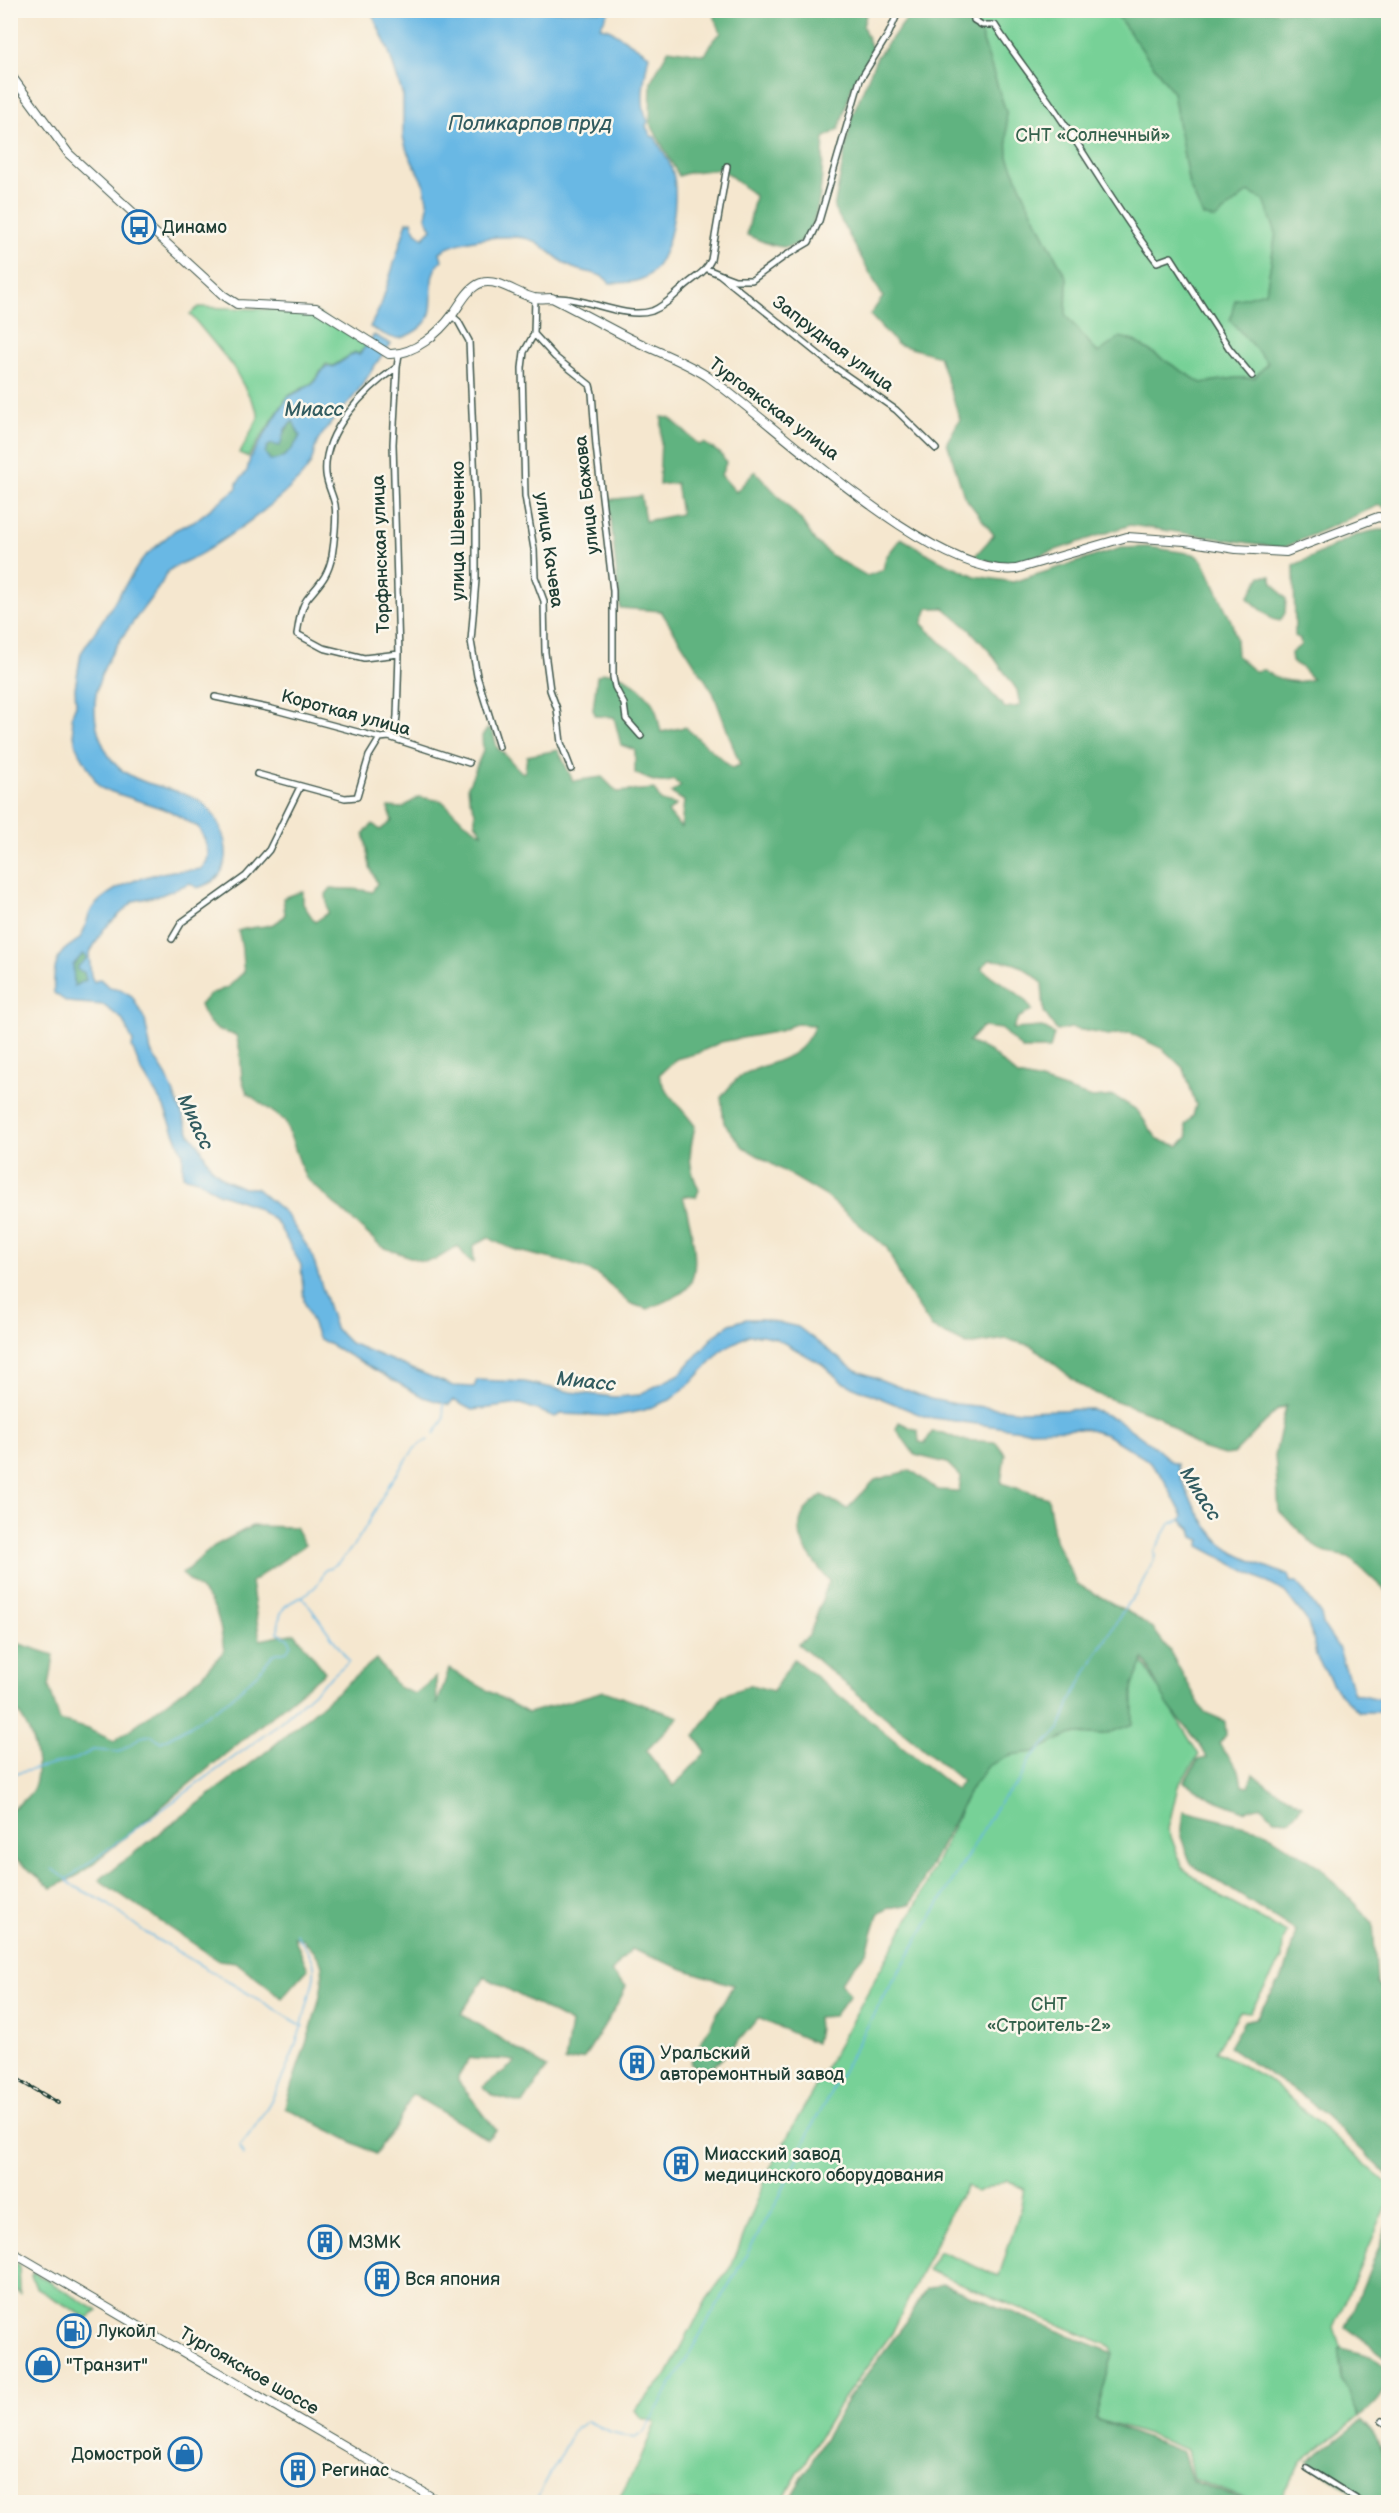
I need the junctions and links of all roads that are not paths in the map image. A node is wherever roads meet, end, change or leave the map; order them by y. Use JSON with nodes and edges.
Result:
{"nodes":[{"id":1,"x":899,"y":10,"type":"edge"},
{"id":2,"x":973,"y":10,"type":"edge"},
{"id":3,"x":10,"y":74,"type":"edge"},
{"id":4,"x":727,"y":166,"type":"dead end"},
{"id":5,"x":707,"y":269,"type":"junction"},
{"id":6,"x":719,"y":274,"type":"junction"},
{"id":7,"x":535,"y":298,"type":"junction"},
{"id":8,"x":552,"y":298,"type":"junction"},
{"id":9,"x":452,"y":316,"type":"junction"},
{"id":10,"x":534,"y":334,"type":"junction"},
{"id":11,"x":399,"y":354,"type":"junction"},
{"id":12,"x":397,"y":367,"type":"junction"},
{"id":13,"x":1252,"y":376,"type":"dead end"},
{"id":14,"x":936,"y":450,"type":"dead end"},
{"id":15,"x":1389,"y":519,"type":"edge"},
{"id":16,"x":399,"y":654,"type":"junction"},
{"id":17,"x":215,"y":697,"type":"dead end"},
{"id":18,"x":641,"y":736,"type":"dead end"},
{"id":19,"x":389,"y":737,"type":"junction"},
{"id":20,"x":380,"y":738,"type":"junction"},
{"id":21,"x":499,"y":747,"type":"dead end"},
{"id":22,"x":469,"y":763,"type":"dead end"},
{"id":23,"x":571,"y":769,"type":"dead end"},
{"id":24,"x":257,"y":774,"type":"dead end"},
{"id":25,"x":300,"y":786,"type":"junction"},
{"id":26,"x":172,"y":939,"type":"dead end"},
{"id":27,"x":10,"y":2251,"type":"edge"},
{"id":28,"x":1382,"y":2421,"type":"dead end"},
{"id":29,"x":1389,"y":2425,"type":"edge"},
{"id":30,"x":1307,"y":2469,"type":"dead end"},
{"id":31,"x":440,"y":2502,"type":"edge"},
{"id":32,"x":1361,"y":2502,"type":"edge"}],
"edges":[{"from":1,"to":6,"type":"street"},
{"from":2,"to":13,"type":"street"},
{"from":3,"to":11,"type":"main road","name":"Тургоякская улица"},
{"from":4,"to":5,"type":"street"},
{"from":5,"to":6,"type":"street","name":"Запрудная улица"},
{"from":5,"to":8,"type":"street"},
{"from":6,"to":14,"type":"street","name":"Запрудная улица"},
{"from":7,"to":8,"type":"main road","name":"Тургоякская улица"},
{"from":7,"to":9,"type":"main road","name":"Тургоякская улица"},
{"from":7,"to":10,"type":"street","name":"улица Качева"},
{"from":8,"to":15,"type":"main road","name":"Тургоякская улица"},
{"from":9,"to":11,"type":"main road","name":"Тургоякская улица"},
{"from":9,"to":21,"type":"street","name":"улица Шевченко"},
{"from":10,"to":18,"type":"street","name":"улица Бажова"},
{"from":10,"to":23,"type":"street","name":"улица Качева"},
{"from":11,"to":12,"type":"street","name":"Торфянская улица"},
{"from":12,"to":16,"type":"street","name":"Торфянская улица"},
{"from":12,"to":16,"type":"street"},
{"from":16,"to":19,"type":"street","name":"Торфянская улица"},
{"from":17,"to":20,"type":"street","name":"Короткая улица"},
{"from":19,"to":20,"type":"street","name":"Короткая улица"},
{"from":19,"to":22,"type":"street","name":"Короткая улица"},
{"from":20,"to":25,"type":"street"},
{"from":24,"to":25,"type":"street"},
{"from":25,"to":26,"type":"street"},
{"from":27,"to":31,"type":"main road","name":"Тургоякское шоссе"},
{"from":28,"to":29,"type":"street"},
{"from":30,"to":32,"type":"street"}]}
